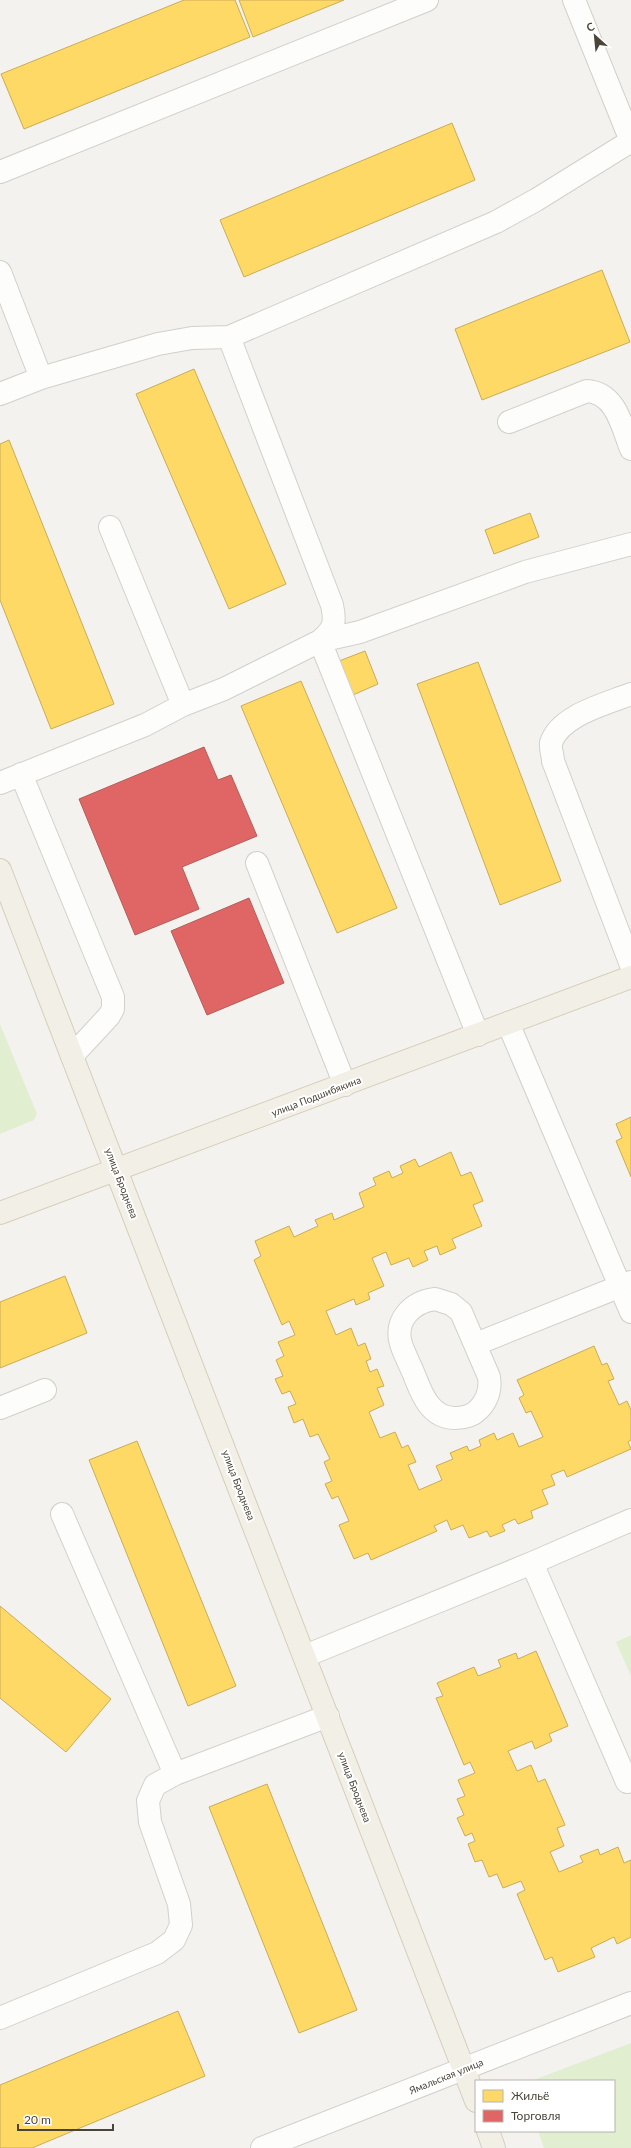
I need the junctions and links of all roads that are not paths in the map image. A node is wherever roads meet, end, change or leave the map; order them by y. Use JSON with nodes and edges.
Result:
{"nodes":[{"id":1,"x":427,"y":0,"type":"edge"},
{"id":2,"x":574,"y":0,"type":"edge"},
{"id":3,"x":631,"y":141,"type":"edge"},
{"id":4,"x":0,"y":172,"type":"edge"},
{"id":5,"x":0,"y":272,"type":"edge"},
{"id":6,"x":229,"y":337,"type":"junction"},
{"id":7,"x":41,"y":378,"type":"junction"},
{"id":8,"x":0,"y":394,"type":"edge"},
{"id":9,"x":509,"y":422,"type":"dead end"},
{"id":10,"x":631,"y":449,"type":"edge"},
{"id":11,"x":110,"y":526,"type":"dead end"},
{"id":12,"x":631,"y":544,"type":"edge"},
{"id":13,"x":320,"y":641,"type":"junction"},
{"id":14,"x":631,"y":694,"type":"edge"},
{"id":15,"x":183,"y":705,"type":"junction"},
{"id":16,"x":21,"y":774,"type":"junction"},
{"id":17,"x":0,"y":783,"type":"edge"},
{"id":18,"x":257,"y":863,"type":"dead end"},
{"id":19,"x":2,"y":882,"type":"edge"},
{"id":20,"x":631,"y":965,"type":"edge"},
{"id":21,"x":631,"y":977,"type":"edge"},
{"id":22,"x":508,"y":1024,"type":"junction"},
{"id":23,"x":478,"y":1035,"type":"junction"},
{"id":24,"x":72,"y":1056,"type":"junction"},
{"id":25,"x":345,"y":1085,"type":"junction"},
{"id":26,"x":117,"y":1170,"type":"junction"},
{"id":27,"x":0,"y":1213,"type":"edge"},
{"id":28,"x":625,"y":1284,"type":"edge"},
{"id":29,"x":631,"y":1312,"type":"edge"},
{"id":30,"x":476,"y":1344,"type":"junction"},
{"id":31,"x":45,"y":1390,"type":"dead end"},
{"id":32,"x":0,"y":1408,"type":"edge"},
{"id":33,"x":62,"y":1514,"type":"dead end"},
{"id":34,"x":631,"y":1520,"type":"edge"},
{"id":35,"x":532,"y":1563,"type":"junction"},
{"id":36,"x":305,"y":1656,"type":"junction"},
{"id":37,"x":328,"y":1716,"type":"junction"},
{"id":38,"x":175,"y":1774,"type":"junction"},
{"id":39,"x":631,"y":1781,"type":"edge"},
{"id":40,"x":631,"y":2002,"type":"edge"},
{"id":41,"x":0,"y":2018,"type":"edge"},
{"id":42,"x":463,"y":2069,"type":"junction"},
{"id":43,"x":475,"y":2099,"type":"edge"},
{"id":44,"x":488,"y":2132,"type":"edge"},
{"id":45,"x":262,"y":2148,"type":"edge"},
{"id":46,"x":494,"y":2148,"type":"edge"}],
"edges":[{"from":1,"to":4,"type":"street"},
{"from":2,"to":3,"type":"street"},
{"from":3,"to":6,"type":"street"},
{"from":5,"to":7,"type":"street"},
{"from":6,"to":7,"type":"street"},
{"from":6,"to":13,"type":"street"},
{"from":7,"to":8,"type":"street"},
{"from":9,"to":10,"type":"street"},
{"from":11,"to":15,"type":"street"},
{"from":12,"to":13,"type":"street"},
{"from":13,"to":15,"type":"street"},
{"from":13,"to":23,"type":"street"},
{"from":14,"to":20,"type":"street"},
{"from":15,"to":16,"type":"street"},
{"from":16,"to":17,"type":"street"},
{"from":16,"to":24,"type":"street"},
{"from":18,"to":25,"type":"street"},
{"from":19,"to":24,"type":"main road","name":"улица Броднева"},
{"from":21,"to":22,"type":"main road","name":"улица Подшибякина"},
{"from":22,"to":23,"type":"main road","name":"улица Подшибякина"},
{"from":22,"to":28,"type":"street"},
{"from":23,"to":25,"type":"main road","name":"улица Подшибякина"},
{"from":24,"to":26,"type":"main road","name":"улица Броднева"},
{"from":25,"to":26,"type":"main road","name":"улица Подшибякина"},
{"from":26,"to":27,"type":"main road","name":"улица Подшибякина"},
{"from":26,"to":36,"type":"main road","name":"улица Броднева"},
{"from":28,"to":29,"type":"street"},
{"from":28,"to":30,"type":"street"},
{"from":30,"to":30,"type":"street"},
{"from":31,"to":32,"type":"street"},
{"from":33,"to":38,"type":"street"},
{"from":34,"to":35,"type":"street"},
{"from":35,"to":36,"type":"street"},
{"from":35,"to":39,"type":"street"},
{"from":36,"to":37,"type":"main road","name":"улица Броднева"},
{"from":37,"to":38,"type":"street"},
{"from":37,"to":42,"type":"main road","name":"улица Броднева"},
{"from":38,"to":41,"type":"street"},
{"from":40,"to":42,"type":"street","name":"Ямальская улица"},
{"from":42,"to":43,"type":"main road","name":"улица Броднева"},
{"from":42,"to":45,"type":"street","name":"Ямальская улица"},
{"from":44,"to":46,"type":"main road"}]}
